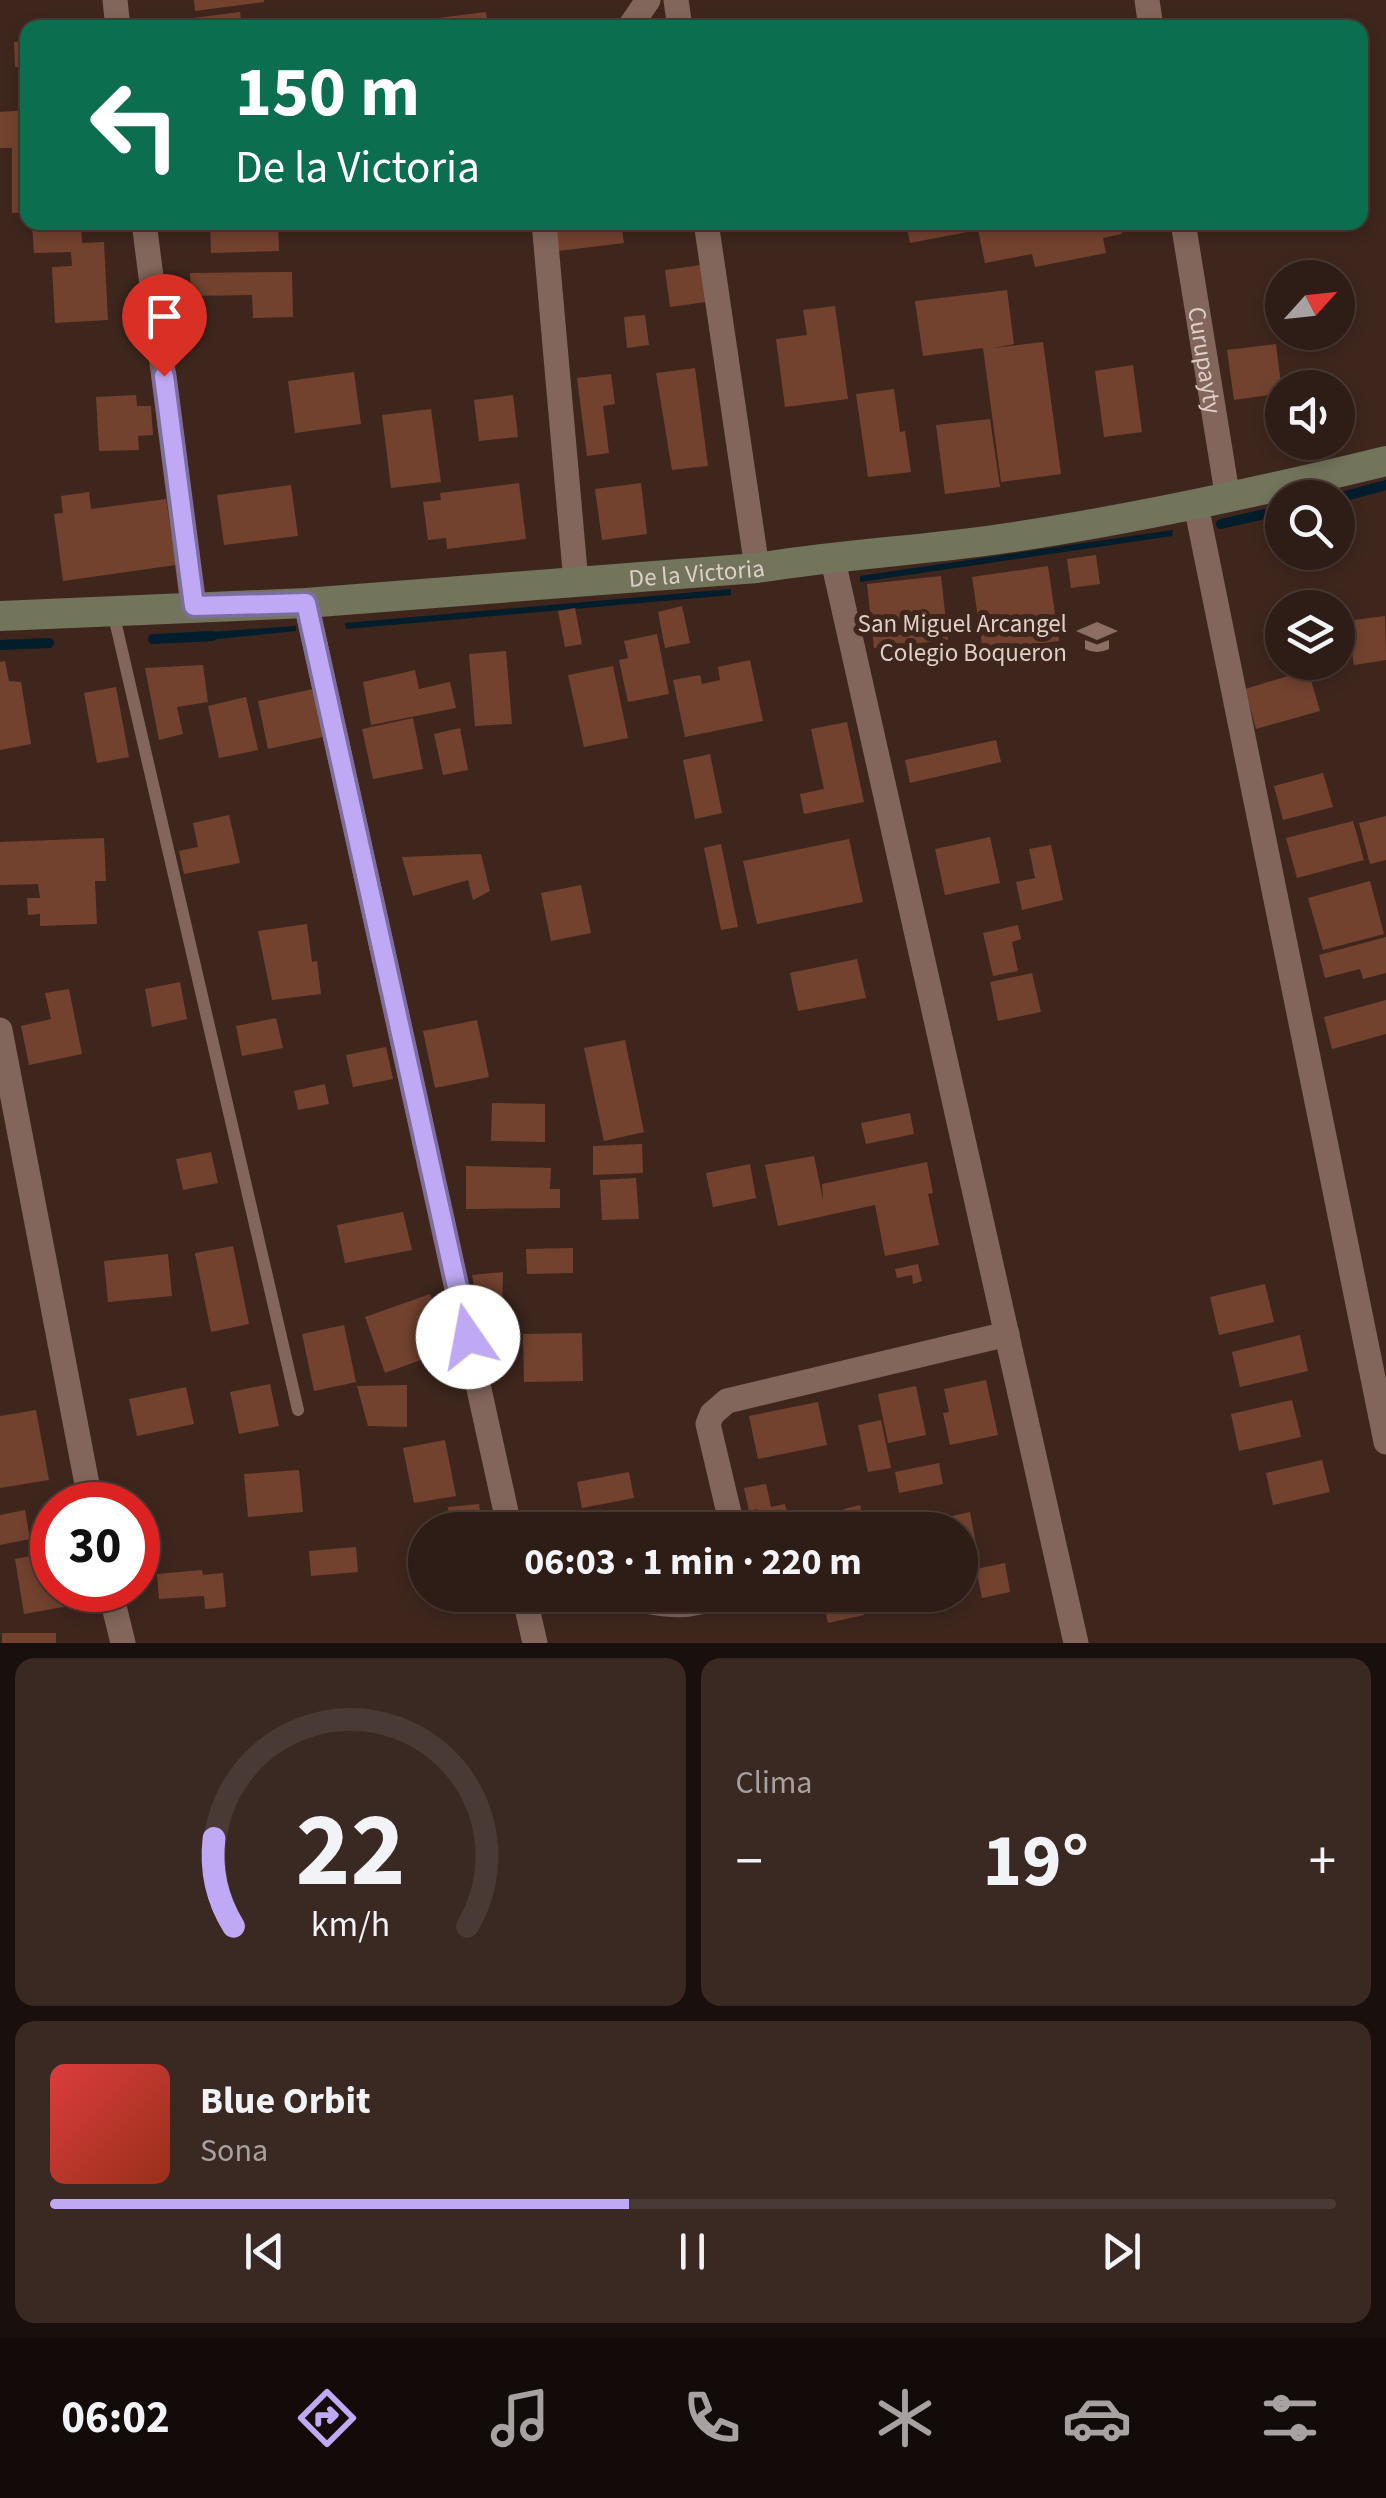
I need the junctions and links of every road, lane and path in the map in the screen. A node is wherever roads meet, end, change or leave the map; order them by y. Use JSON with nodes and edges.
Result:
{"nodes":[{"id":1,"x":145,"y":230,"type":"edge"},
{"id":2,"x":545,"y":230,"type":"edge"},
{"id":3,"x":707,"y":230,"type":"edge"},
{"id":4,"x":1184,"y":230,"type":"edge"},
{"id":5,"x":1386,"y":461,"type":"edge"},
{"id":6,"x":1228,"y":499,"type":"junction"},
{"id":7,"x":1196,"y":505,"type":"junction"},
{"id":8,"x":832,"y":556,"type":"junction"},
{"id":9,"x":757,"y":568,"type":"junction"},
{"id":10,"x":576,"y":582,"type":"junction"},
{"id":11,"x":306,"y":603,"type":"junction"},
{"id":12,"x":194,"y":606,"type":"junction"},
{"id":13,"x":112,"y":610,"type":"junction"},
{"id":14,"x":0,"y":616,"type":"edge"},
{"id":15,"x":0,"y":1030,"type":"edge"},
{"id":16,"x":1006,"y":1334,"type":"junction"},
{"id":17,"x":298,"y":1410,"type":"dead end"},
{"id":18,"x":1386,"y":1442,"type":"edge"},
{"id":19,"x":87,"y":1482,"type":"edge"},
{"id":20,"x":506,"y":1512,"type":"edge"},
{"id":21,"x":729,"y":1512,"type":"edge"},
{"id":22,"x":115,"y":1612,"type":"edge"},
{"id":23,"x":528,"y":1612,"type":"edge"},
{"id":24,"x":123,"y":1643,"type":"edge"},
{"id":25,"x":535,"y":1643,"type":"edge"},
{"id":26,"x":1076,"y":1643,"type":"edge"}],
"edges":[{"from":1,"to":12,"type":"street"},
{"from":2,"to":10,"type":"street"},
{"from":3,"to":9,"type":"street"},
{"from":4,"to":6,"type":"street","name":"Curupayty"},
{"from":5,"to":6,"type":"main road","name":"De la Victoria"},
{"from":6,"to":7,"type":"main road","name":"De la Victoria"},
{"from":7,"to":8,"type":"main road","name":"De la Victoria"},
{"from":7,"to":18,"type":"street"},
{"from":8,"to":9,"type":"main road","name":"De la Victoria"},
{"from":8,"to":16,"type":"street"},
{"from":9,"to":10,"type":"main road","name":"De la Victoria"},
{"from":10,"to":11,"type":"main road","name":"De la Victoria"},
{"from":11,"to":12,"type":"main road","name":"De la Victoria"},
{"from":11,"to":20,"type":"street"},
{"from":12,"to":13,"type":"main road","name":"De la Victoria"},
{"from":13,"to":14,"type":"main road","name":"De la Victoria"},
{"from":13,"to":17,"type":"lane"},
{"from":15,"to":19,"type":"street"},
{"from":16,"to":21,"type":"street"},
{"from":16,"to":26,"type":"street"},
{"from":22,"to":24,"type":"street"},
{"from":23,"to":25,"type":"street"}]}
